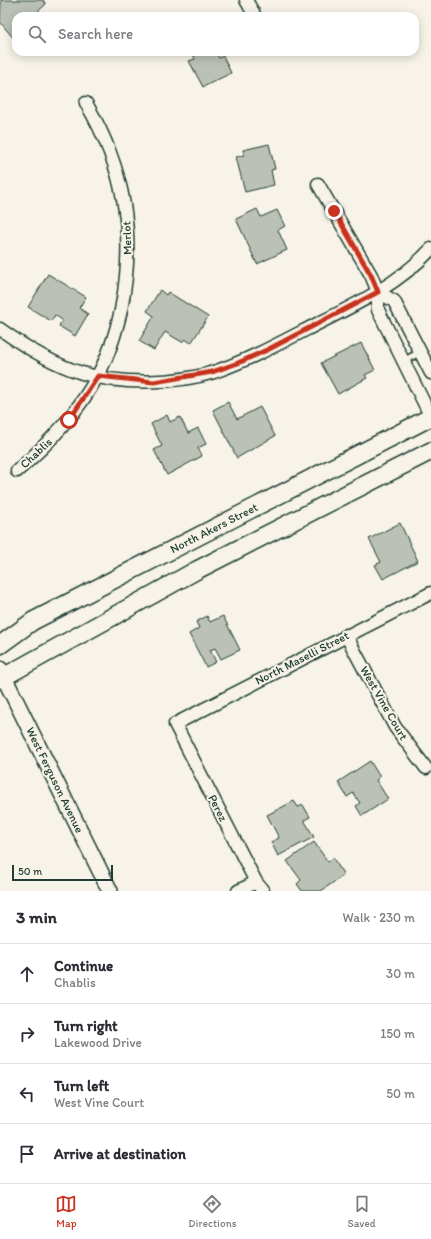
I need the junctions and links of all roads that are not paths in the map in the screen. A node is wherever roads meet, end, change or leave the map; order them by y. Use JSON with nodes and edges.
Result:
{"nodes":[{"id":1,"x":246,"y":0,"type":"edge"},
{"id":2,"x":253,"y":12,"type":"edge"},
{"id":3,"x":86,"y":103,"type":"dead end"},
{"id":4,"x":318,"y":184,"type":"dead end"},
{"id":5,"x":431,"y":249,"type":"edge"},
{"id":6,"x":378,"y":292,"type":"junction"},
{"id":7,"x":0,"y":329,"type":"edge"},
{"id":8,"x":420,"y":352,"type":"junction"},
{"id":9,"x":404,"y":361,"type":"junction"},
{"id":10,"x":431,"y":373,"type":"edge"},
{"id":11,"x":98,"y":376,"type":"junction"},
{"id":12,"x":431,"y":417,"type":"edge"},
{"id":13,"x":431,"y":451,"type":"edge"},
{"id":14,"x":17,"y":471,"type":"dead end"},
{"id":15,"x":431,"y":594,"type":"edge"},
{"id":16,"x":346,"y":635,"type":"junction"},
{"id":17,"x":0,"y":645,"type":"edge"},
{"id":18,"x":1,"y":675,"type":"edge"},
{"id":19,"x":175,"y":724,"type":"joint"},
{"id":20,"x":426,"y":768,"type":"dead end"},
{"id":21,"x":260,"y":886,"type":"edge"},
{"id":22,"x":110,"y":891,"type":"edge"},
{"id":23,"x":238,"y":891,"type":"edge"}],
"edges":[{"from":1,"to":2,"type":"street"},
{"from":3,"to":11,"type":"street","name":"Merlot"},
{"from":4,"to":6,"type":"street"},
{"from":5,"to":6,"type":"street"},
{"from":6,"to":8,"type":"street"},
{"from":6,"to":9,"type":"street"},
{"from":6,"to":11,"type":"street"},
{"from":7,"to":11,"type":"street"},
{"from":8,"to":9,"type":"lane"},
{"from":8,"to":10,"type":"street"},
{"from":9,"to":12,"type":"street"},
{"from":11,"to":14,"type":"street","name":"Chablis"},
{"from":12,"to":17,"type":"main road","name":"North Akers Street"},
{"from":13,"to":18,"type":"main road"},
{"from":15,"to":16,"type":"street","name":"North Maselli Street"},
{"from":16,"to":19,"type":"street","name":"North Maselli Street"},
{"from":16,"to":20,"type":"street","name":"West Vine Court"},
{"from":18,"to":22,"type":"street","name":"West Ferguson Avenue"},
{"from":19,"to":21,"type":"street","name":"Perez"},
{"from":21,"to":23,"type":"street"}]}
